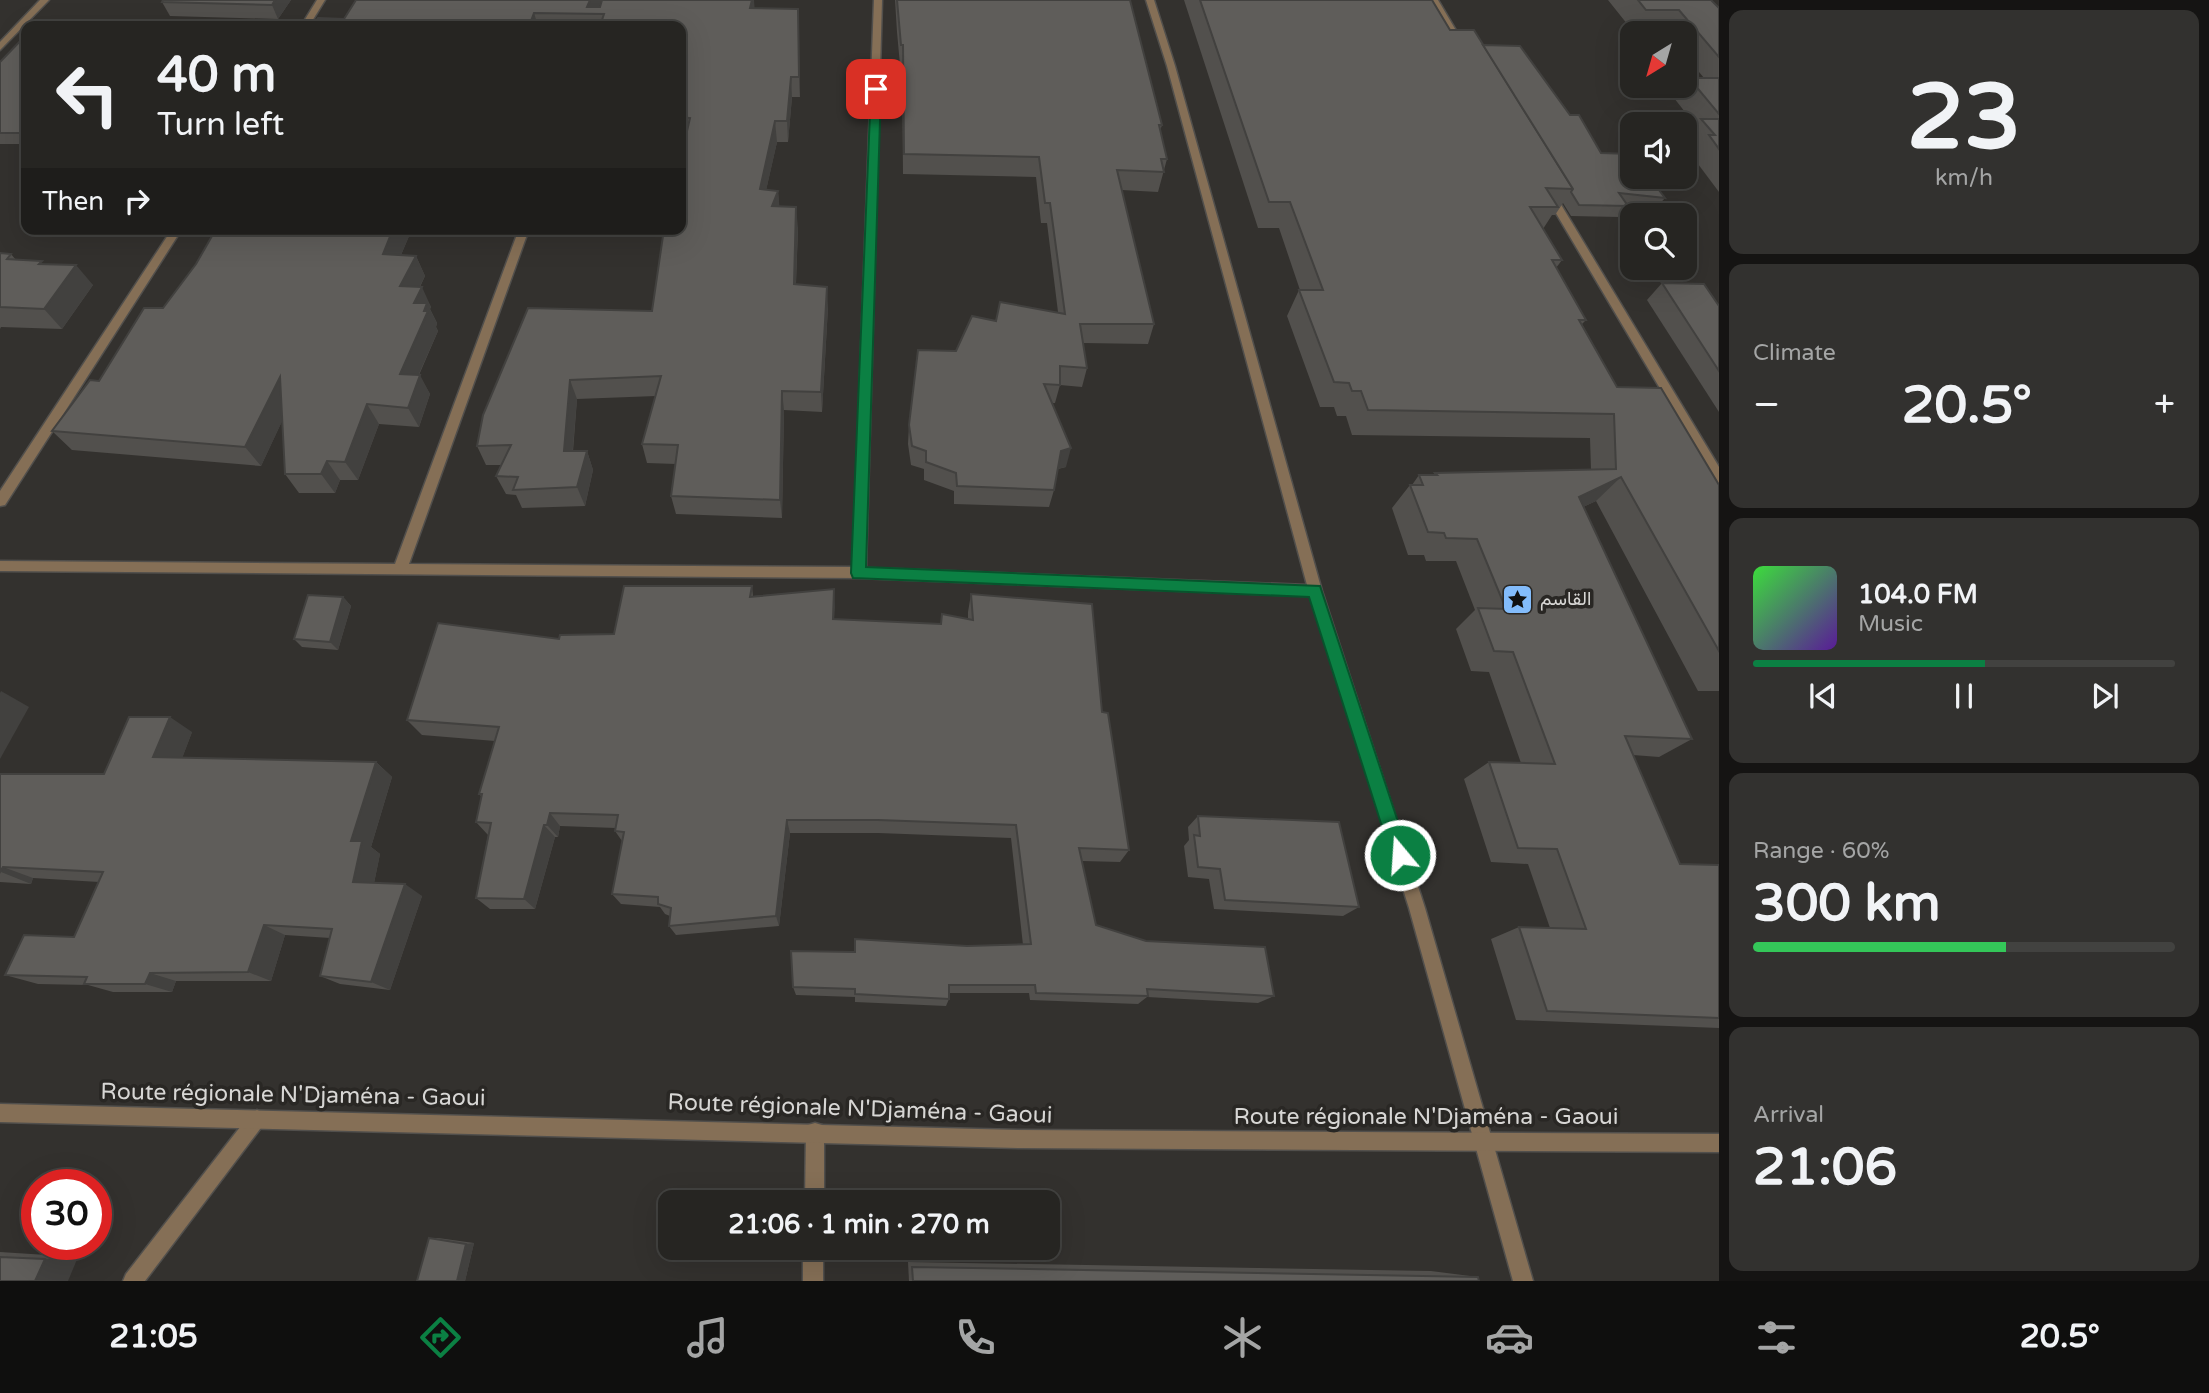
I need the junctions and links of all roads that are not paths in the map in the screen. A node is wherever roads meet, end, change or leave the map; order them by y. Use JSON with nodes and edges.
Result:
{"nodes":[{"id":1,"x":46,"y":0,"type":"edge"},
{"id":2,"x":321,"y":0,"type":"edge"},
{"id":3,"x":878,"y":0,"type":"edge"},
{"id":4,"x":1150,"y":0,"type":"edge"},
{"id":5,"x":1434,"y":0,"type":"edge"},
{"id":6,"x":25,"y":21,"type":"edge"},
{"id":7,"x":308,"y":21,"type":"edge"},
{"id":8,"x":21,"y":26,"type":"edge"},
{"id":9,"x":0,"y":47,"type":"edge"},
{"id":10,"x":1466,"y":54,"type":"edge"},
{"id":11,"x":1542,"y":182,"type":"edge"},
{"id":12,"x":173,"y":235,"type":"edge"},
{"id":13,"x":522,"y":235,"type":"edge"},
{"id":14,"x":1719,"y":478,"type":"edge"},
{"id":15,"x":0,"y":501,"type":"edge"},
{"id":16,"x":0,"y":566,"type":"edge"},
{"id":17,"x":400,"y":569,"type":"junction"},
{"id":18,"x":859,"y":573,"type":"junction"},
{"id":19,"x":1315,"y":591,"type":"junction"},
{"id":20,"x":0,"y":1113,"type":"edge"},
{"id":21,"x":257,"y":1119,"type":"junction"},
{"id":22,"x":815,"y":1132,"type":"junction"},
{"id":23,"x":1482,"y":1143,"type":"junction"},
{"id":24,"x":1719,"y":1143,"type":"edge"},
{"id":25,"x":814,"y":1190,"type":"edge"},
{"id":26,"x":813,"y":1260,"type":"edge"},
{"id":27,"x":133,"y":1281,"type":"edge"},
{"id":28,"x":813,"y":1281,"type":"edge"},
{"id":29,"x":1523,"y":1281,"type":"edge"}],
"edges":[{"from":1,"to":6,"type":"street"},
{"from":2,"to":7,"type":"street"},
{"from":3,"to":18,"type":"street"},
{"from":4,"to":19,"type":"street"},
{"from":5,"to":10,"type":"street"},
{"from":8,"to":9,"type":"street"},
{"from":11,"to":14,"type":"street"},
{"from":12,"to":15,"type":"street"},
{"from":13,"to":17,"type":"street"},
{"from":16,"to":17,"type":"street"},
{"from":17,"to":18,"type":"street"},
{"from":18,"to":19,"type":"street"},
{"from":19,"to":23,"type":"street"},
{"from":20,"to":21,"type":"street","name":"Route régionale N'Djaména - Gaoui"},
{"from":21,"to":22,"type":"street","name":"Route régionale N'Djaména - Gaoui"},
{"from":21,"to":27,"type":"street"},
{"from":22,"to":23,"type":"street","name":"Route régionale N'Djaména - Gaoui"},
{"from":22,"to":25,"type":"street"},
{"from":23,"to":24,"type":"street","name":"Route régionale N'Djaména - Gaoui"},
{"from":23,"to":29,"type":"street"},
{"from":26,"to":28,"type":"street"}]}
